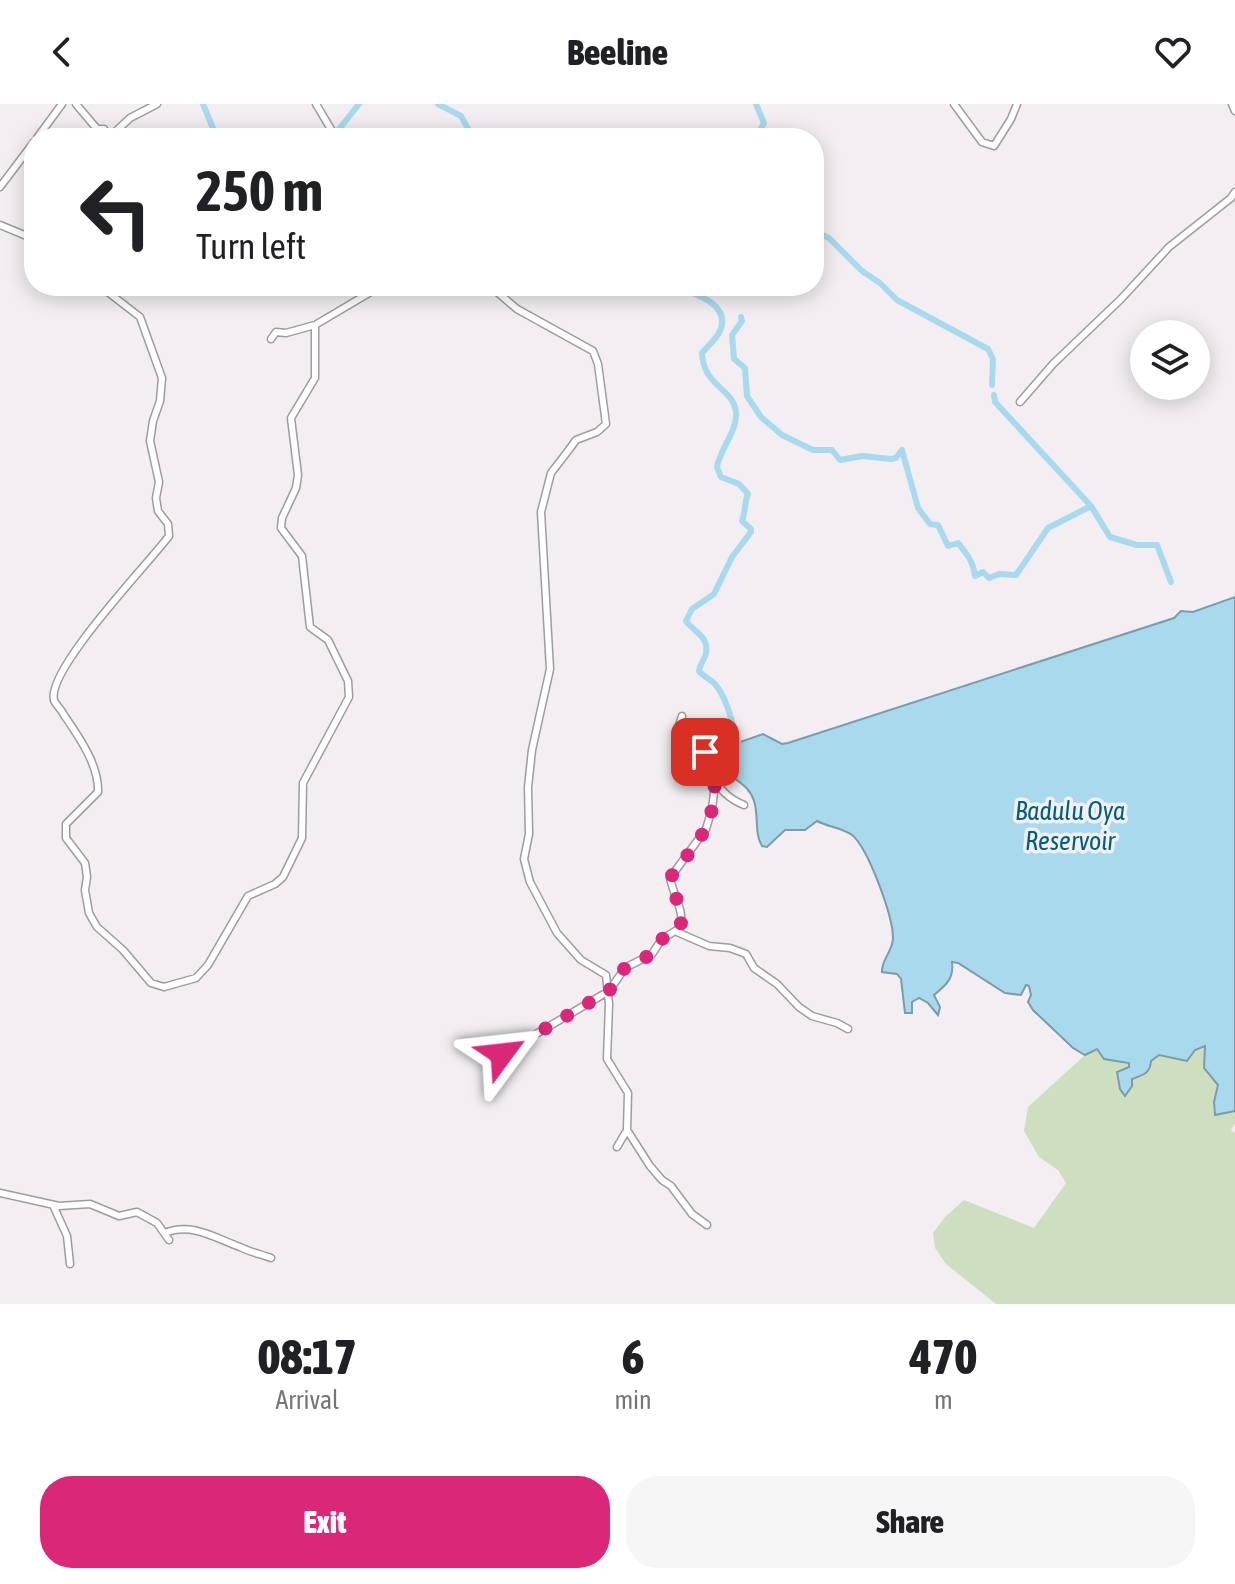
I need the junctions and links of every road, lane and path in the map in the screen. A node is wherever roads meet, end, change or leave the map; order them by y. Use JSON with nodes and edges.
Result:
{"nodes":[{"id":1,"x":62,"y":104,"type":"edge"},
{"id":2,"x":76,"y":104,"type":"edge"},
{"id":3,"x":157,"y":104,"type":"edge"},
{"id":4,"x":316,"y":104,"type":"edge"},
{"id":5,"x":954,"y":104,"type":"edge"},
{"id":6,"x":1017,"y":104,"type":"edge"},
{"id":7,"x":1232,"y":104,"type":"edge"},
{"id":8,"x":1235,"y":111,"type":"edge"},
{"id":9,"x":45,"y":128,"type":"edge"},
{"id":10,"x":96,"y":128,"type":"edge"},
{"id":11,"x":119,"y":128,"type":"edge"},
{"id":12,"x":330,"y":128,"type":"edge"},
{"id":13,"x":24,"y":156,"type":"edge"},
{"id":14,"x":0,"y":187,"type":"edge"},
{"id":15,"x":1235,"y":192,"type":"edge"},
{"id":16,"x":0,"y":225,"type":"edge"},
{"id":17,"x":24,"y":235,"type":"edge"},
{"id":18,"x":113,"y":296,"type":"edge"},
{"id":19,"x":364,"y":296,"type":"edge"},
{"id":20,"x":502,"y":296,"type":"edge"},
{"id":21,"x":315,"y":325,"type":"junction"},
{"id":22,"x":271,"y":339,"type":"dead end"},
{"id":23,"x":1020,"y":402,"type":"dead end"},
{"id":24,"x":682,"y":716,"type":"dead end"},
{"id":25,"x":715,"y":784,"type":"junction"},
{"id":26,"x":744,"y":805,"type":"dead end"},
{"id":27,"x":677,"y":932,"type":"junction"},
{"id":28,"x":609,"y":991,"type":"junction"},
{"id":29,"x":848,"y":1029,"type":"dead end"},
{"id":30,"x":502,"y":1054,"type":"dead end"},
{"id":31,"x":627,"y":1130,"type":"junction"},
{"id":32,"x":617,"y":1147,"type":"dead end"},
{"id":33,"x":0,"y":1193,"type":"edge"},
{"id":34,"x":53,"y":1205,"type":"junction"},
{"id":35,"x":707,"y":1225,"type":"dead end"},
{"id":36,"x":165,"y":1233,"type":"junction"},
{"id":37,"x":169,"y":1240,"type":"dead end"},
{"id":38,"x":271,"y":1258,"type":"dead end"},
{"id":39,"x":70,"y":1264,"type":"dead end"}],
"edges":[{"from":1,"to":9,"type":"street"},
{"from":2,"to":10,"type":"street"},
{"from":3,"to":11,"type":"street"},
{"from":4,"to":12,"type":"street"},
{"from":5,"to":6,"type":"street"},
{"from":7,"to":8,"type":"street"},
{"from":13,"to":14,"type":"street"},
{"from":15,"to":23,"type":"street"},
{"from":16,"to":17,"type":"street"},
{"from":18,"to":21,"type":"street"},
{"from":19,"to":21,"type":"street"},
{"from":20,"to":28,"type":"street"},
{"from":21,"to":22,"type":"street"},
{"from":24,"to":25,"type":"street"},
{"from":25,"to":26,"type":"street"},
{"from":25,"to":27,"type":"street"},
{"from":27,"to":28,"type":"street"},
{"from":27,"to":29,"type":"street"},
{"from":28,"to":30,"type":"street"},
{"from":28,"to":31,"type":"street"},
{"from":31,"to":32,"type":"street"},
{"from":31,"to":35,"type":"street"},
{"from":33,"to":34,"type":"street"},
{"from":34,"to":36,"type":"street"},
{"from":34,"to":39,"type":"street"},
{"from":36,"to":37,"type":"street"},
{"from":36,"to":38,"type":"street"}]}
